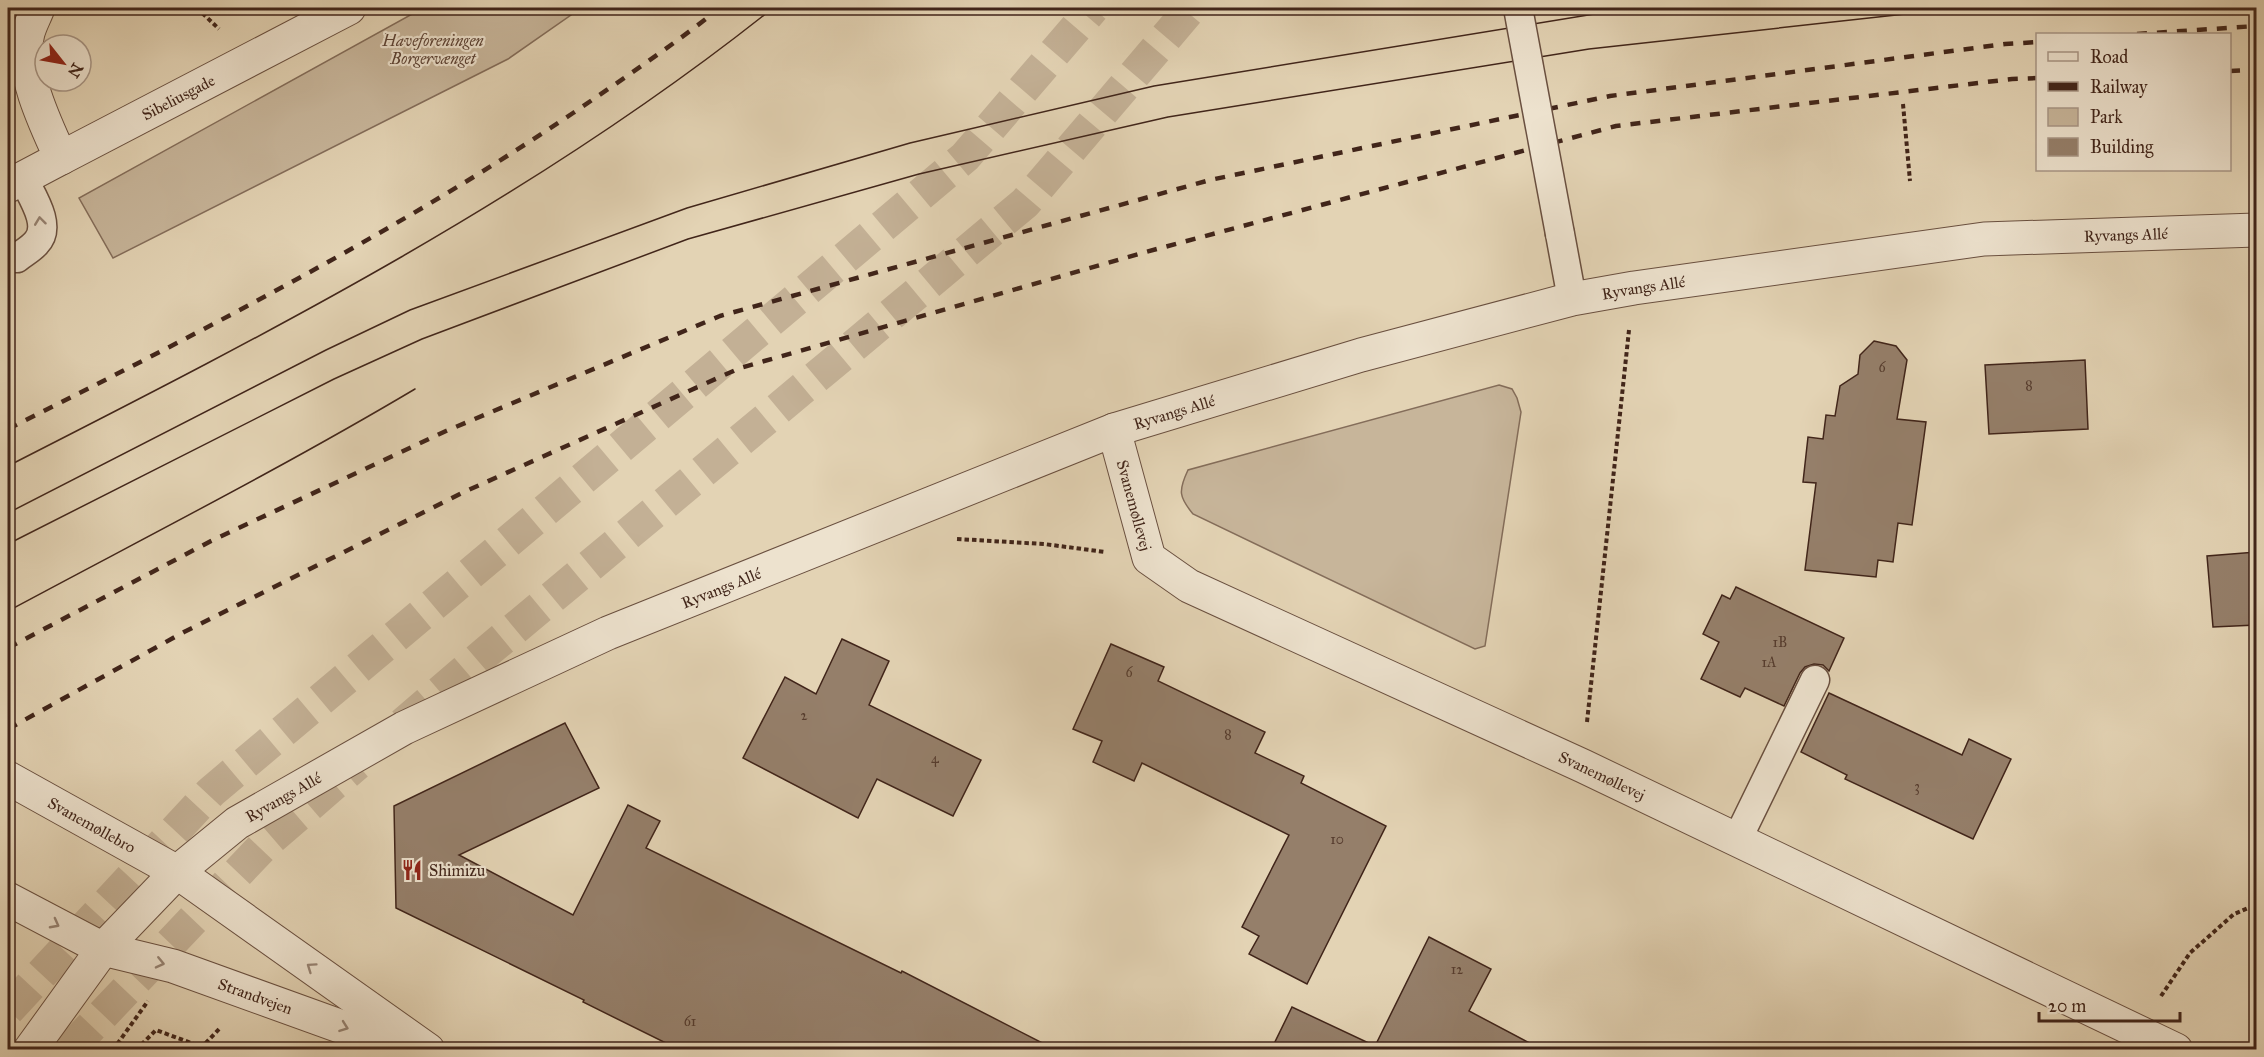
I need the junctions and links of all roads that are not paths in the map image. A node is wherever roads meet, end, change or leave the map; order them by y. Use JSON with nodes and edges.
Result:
{"nodes":[{"id":1,"x":349,"y":8,"type":"edge"},
{"id":2,"x":1518,"y":8,"type":"edge"},
{"id":3,"x":24,"y":23,"type":"edge"},
{"id":4,"x":62,"y":158,"type":"junction"},
{"id":5,"x":15,"y":182,"type":"edge"},
{"id":6,"x":2256,"y":230,"type":"edge"},
{"id":7,"x":17,"y":258,"type":"dead end"},
{"id":8,"x":1572,"y":299,"type":"junction"},
{"id":9,"x":1114,"y":430,"type":"junction"},
{"id":10,"x":1815,"y":680,"type":"dead end"},
{"id":11,"x":21,"y":784,"type":"edge"},
{"id":12,"x":1737,"y":840,"type":"junction"},
{"id":13,"x":177,"y":872,"type":"junction"},
{"id":14,"x":8,"y":899,"type":"edge"},
{"id":15,"x":103,"y":949,"type":"junction"},
{"id":16,"x":30,"y":1050,"type":"edge"},
{"id":17,"x":406,"y":1050,"type":"edge"},
{"id":18,"x":428,"y":1050,"type":"edge"},
{"id":19,"x":2176,"y":1050,"type":"edge"}],
"edges":[{"from":1,"to":4,"type":"street","name":"Sibeliusgade"},
{"from":2,"to":8,"type":"lane","bridge":true},
{"from":3,"to":4,"type":"street"},
{"from":4,"to":5,"type":"street","name":"Sibeliusgade"},
{"from":7,"to":5,"type":"lane","one_way":true},
{"from":6,"to":8,"type":"street","name":"Ryvangs Allé"},
{"from":8,"to":9,"type":"street","name":"Ryvangs Allé"},
{"from":9,"to":12,"type":"street","name":"Svanemøllevej"},
{"from":9,"to":13,"type":"street","name":"Ryvangs Allé"},
{"from":10,"to":12,"type":"lane"},
{"from":11,"to":13,"type":"street","name":"Svanemøllebro"},
{"from":12,"to":19,"type":"street","name":"Svanemøllevej"},
{"from":13,"to":15,"type":"street","name":"Ryvangs Allé"},
{"from":18,"to":13,"type":"street","one_way":true},
{"from":14,"to":15,"type":"street","one_way":true},
{"from":15,"to":16,"type":"street","name":"Ryvangs Allé"},
{"from":15,"to":17,"type":"street","name":"Strandvejen","one_way":true}]}
